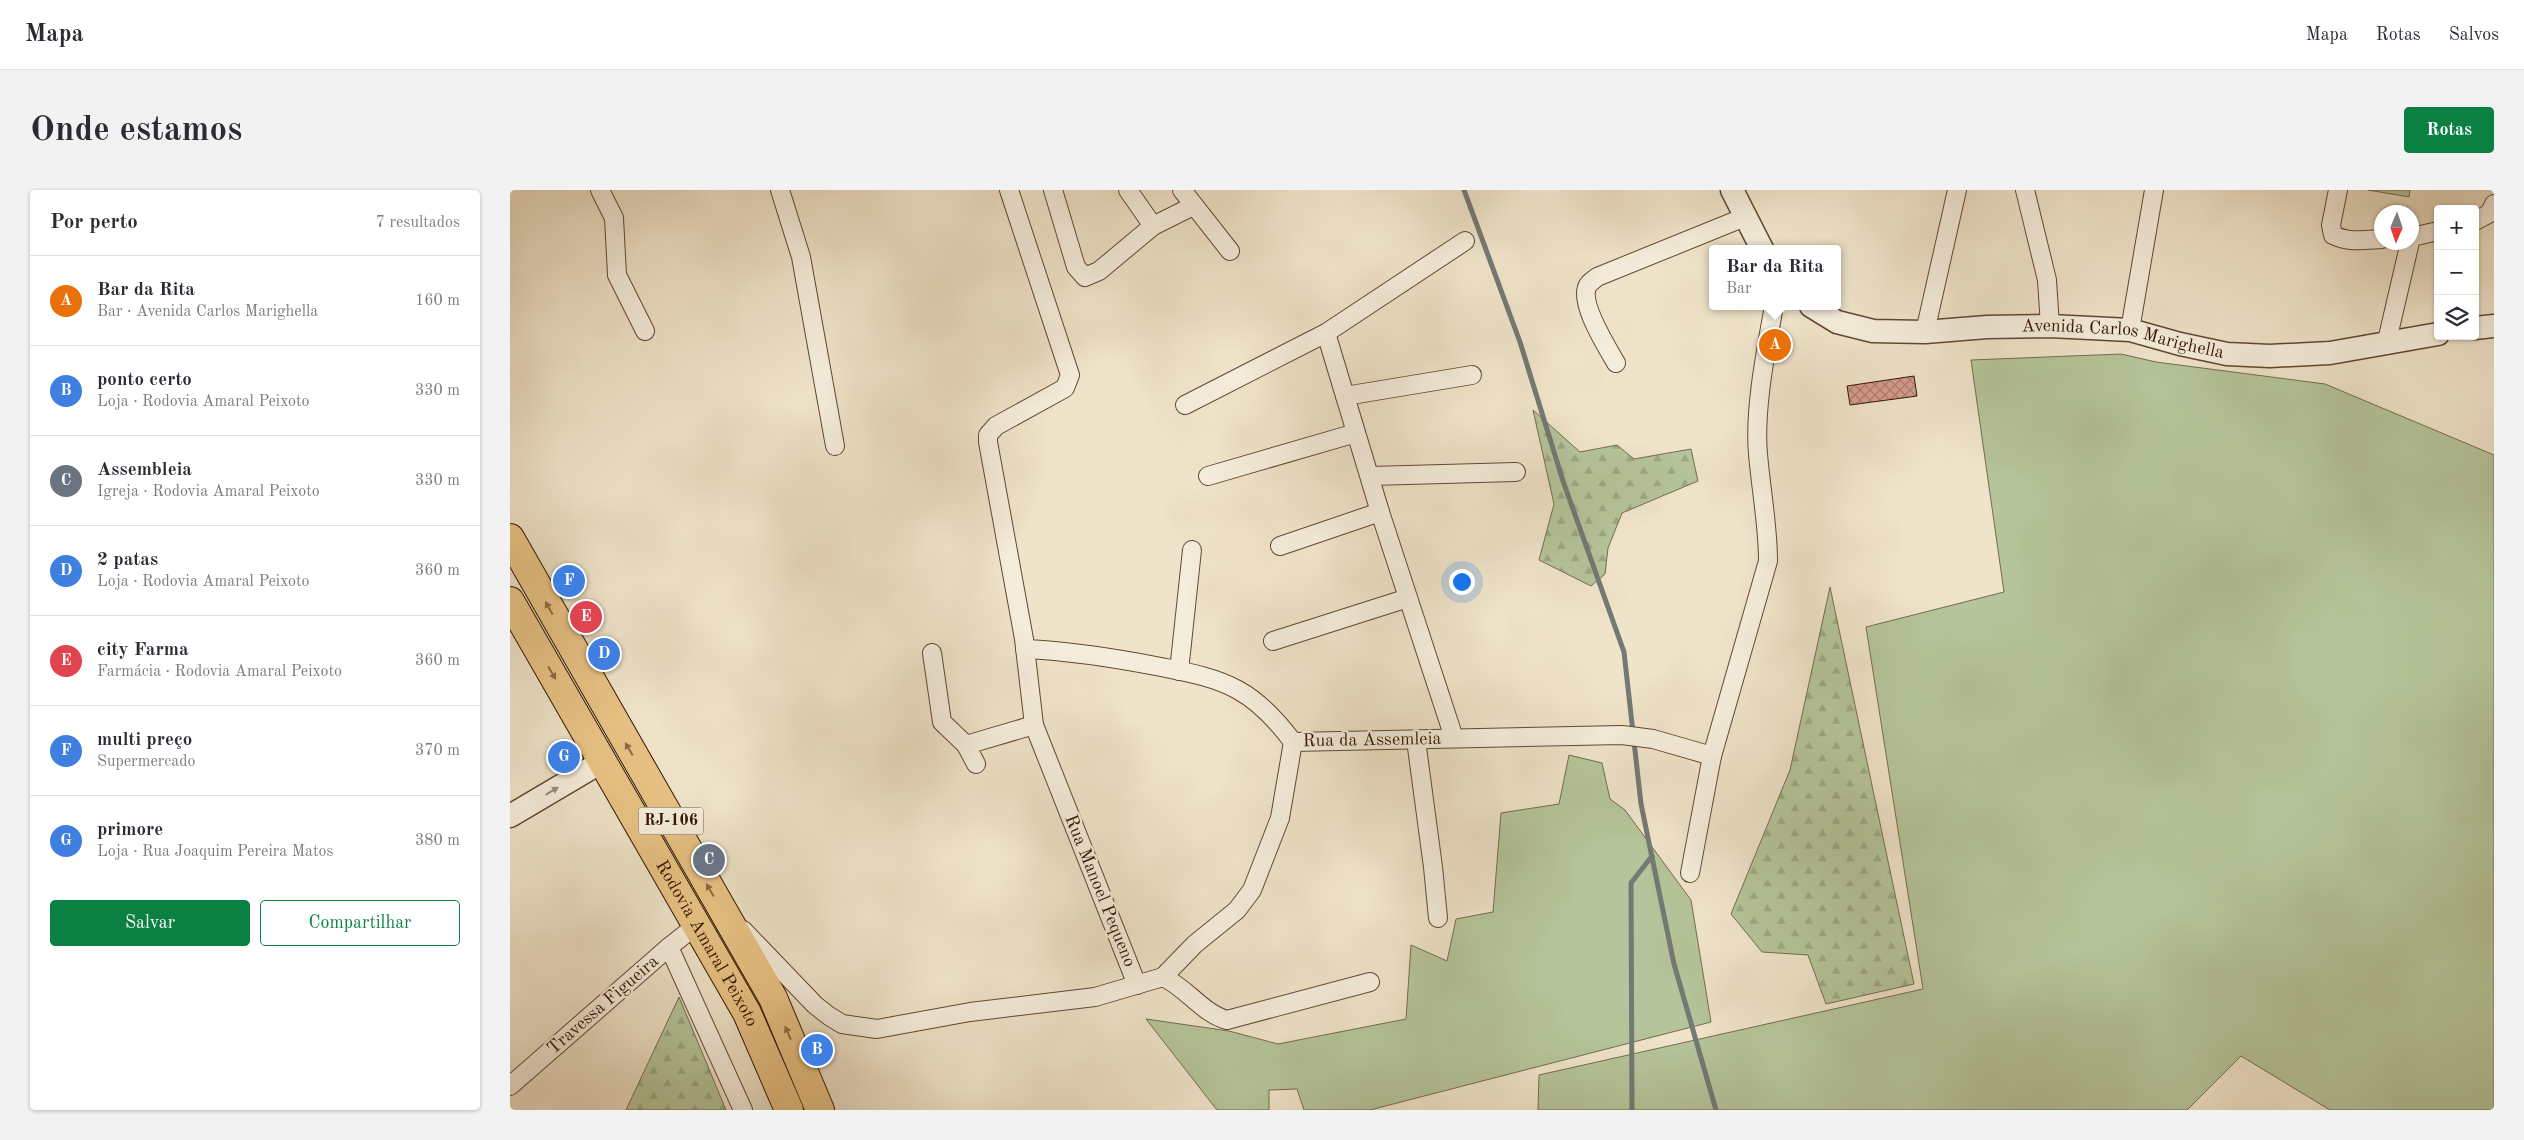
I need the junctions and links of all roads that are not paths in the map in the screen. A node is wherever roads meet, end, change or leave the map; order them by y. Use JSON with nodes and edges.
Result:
{"nodes":[{"id":1,"x":600,"y":190,"type":"edge"},
{"id":2,"x":780,"y":190,"type":"edge"},
{"id":3,"x":1009,"y":190,"type":"edge"},
{"id":4,"x":1053,"y":190,"type":"edge"},
{"id":5,"x":1128,"y":190,"type":"edge"},
{"id":6,"x":1182,"y":190,"type":"edge"},
{"id":7,"x":1732,"y":190,"type":"edge"},
{"id":8,"x":1957,"y":190,"type":"edge"},
{"id":9,"x":2025,"y":190,"type":"edge"},
{"id":10,"x":2154,"y":190,"type":"edge"},
{"id":11,"x":2338,"y":190,"type":"edge"},
{"id":12,"x":2494,"y":204,"type":"edge"},
{"id":13,"x":1193,"y":206,"type":"junction"},
{"id":14,"x":1745,"y":217,"type":"junction"},
{"id":15,"x":2479,"y":219,"type":"edge"},
{"id":16,"x":1153,"y":226,"type":"junction"},
{"id":17,"x":2434,"y":232,"type":"edge"},
{"id":18,"x":2419,"y":235,"type":"edge"},
{"id":19,"x":2374,"y":240,"type":"edge"},
{"id":20,"x":1464,"y":241,"type":"dead end"},
{"id":21,"x":1760,"y":245,"type":"edge"},
{"id":22,"x":2408,"y":250,"type":"edge"},
{"id":23,"x":1230,"y":251,"type":"dead end"},
{"id":24,"x":1773,"y":310,"type":"edge"},
{"id":25,"x":1818,"y":310,"type":"edge"},
{"id":26,"x":2050,"y":326,"type":"junction"},
{"id":27,"x":2494,"y":326,"type":"edge"},
{"id":28,"x":2479,"y":328,"type":"edge"},
{"id":29,"x":2130,"y":330,"type":"junction"},
{"id":30,"x":645,"y":331,"type":"dead end"},
{"id":31,"x":1925,"y":332,"type":"junction"},
{"id":32,"x":1326,"y":333,"type":"junction"},
{"id":33,"x":2434,"y":335,"type":"edge"},
{"id":34,"x":2386,"y":344,"type":"junction"},
{"id":35,"x":1616,"y":363,"type":"dead end"},
{"id":36,"x":1472,"y":375,"type":"dead end"},
{"id":37,"x":1346,"y":396,"type":"junction"},
{"id":38,"x":1186,"y":406,"type":"dead end"},
{"id":39,"x":1356,"y":433,"type":"junction"},
{"id":40,"x":835,"y":446,"type":"dead end"},
{"id":41,"x":1516,"y":472,"type":"dead end"},
{"id":42,"x":1208,"y":476,"type":"dead end"},
{"id":43,"x":1370,"y":476,"type":"junction"},
{"id":44,"x":1380,"y":512,"type":"junction"},
{"id":45,"x":510,"y":538,"type":"edge"},
{"id":46,"x":1280,"y":546,"type":"dead end"},
{"id":47,"x":1192,"y":550,"type":"dead end"},
{"id":48,"x":1408,"y":598,"type":"junction"},
{"id":49,"x":511,"y":603,"type":"edge"},
{"id":50,"x":1272,"y":640,"type":"dead end"},
{"id":51,"x":1025,"y":649,"type":"junction"},
{"id":52,"x":932,"y":653,"type":"dead end"},
{"id":53,"x":1179,"y":671,"type":"junction"},
{"id":54,"x":1034,"y":726,"type":"junction"},
{"id":55,"x":1454,"y":738,"type":"junction"},
{"id":56,"x":1416,"y":740,"type":"junction"},
{"id":57,"x":1293,"y":742,"type":"junction"},
{"id":58,"x":966,"y":745,"type":"junction"},
{"id":59,"x":1712,"y":756,"type":"junction"},
{"id":60,"x":603,"y":761,"type":"junction"},
{"id":61,"x":976,"y":764,"type":"dead end"},
{"id":62,"x":510,"y":816,"type":"edge"},
{"id":63,"x":1690,"y":873,"type":"dead end"},
{"id":64,"x":724,"y":914,"type":"junction"},
{"id":65,"x":1438,"y":918,"type":"dead end"},
{"id":66,"x":698,"y":924,"type":"junction"},
{"id":67,"x":669,"y":947,"type":"junction"},
{"id":68,"x":1163,"y":978,"type":"junction"},
{"id":69,"x":1370,"y":982,"type":"dead end"},
{"id":70,"x":1137,"y":985,"type":"junction"},
{"id":71,"x":510,"y":1086,"type":"edge"},
{"id":72,"x":787,"y":1107,"type":"edge"},
{"id":73,"x":743,"y":1110,"type":"edge"},
{"id":74,"x":820,"y":1110,"type":"edge"}],
"edges":[{"from":1,"to":30,"type":"street"},
{"from":2,"to":40,"type":"street"},
{"from":3,"to":51,"type":"street","name":"Rua Manoel Pequeno"},
{"from":4,"to":16,"type":"street"},
{"from":5,"to":16,"type":"street"},
{"from":6,"to":13,"type":"street"},
{"from":7,"to":14,"type":"street"},
{"from":8,"to":31,"type":"street"},
{"from":9,"to":26,"type":"street"},
{"from":10,"to":29,"type":"street"},
{"from":11,"to":19,"type":"street"},
{"from":12,"to":15,"type":"street"},
{"from":13,"to":16,"type":"street"},
{"from":13,"to":23,"type":"street"},
{"from":14,"to":21,"type":"street"},
{"from":14,"to":35,"type":"street"},
{"from":17,"to":18,"type":"street"},
{"from":20,"to":32,"type":"street"},
{"from":22,"to":34,"type":"street"},
{"from":24,"to":59,"type":"street"},
{"from":25,"to":31,"type":"street","name":"Avenida Carlos Marighella"},
{"from":26,"to":29,"type":"street","name":"Avenida Carlos Marighella"},
{"from":26,"to":31,"type":"street","name":"Avenida Carlos Marighella"},
{"from":27,"to":28,"type":"street"},
{"from":29,"to":34,"type":"street","name":"Avenida Carlos Marighella"},
{"from":32,"to":37,"type":"street"},
{"from":32,"to":38,"type":"street"},
{"from":33,"to":34,"type":"street","name":"Avenida Carlos Marighella"},
{"from":36,"to":37,"type":"street"},
{"from":37,"to":39,"type":"street"},
{"from":39,"to":42,"type":"street"},
{"from":39,"to":43,"type":"street"},
{"from":41,"to":43,"type":"street"},
{"from":43,"to":44,"type":"street"},
{"from":44,"to":46,"type":"street"},
{"from":44,"to":48,"type":"street"},
{"from":64,"to":45,"type":"highway","name":"Rodovia Amaral Peixoto","number":"RJ-106","one_way":true},
{"from":47,"to":53,"type":"street"},
{"from":48,"to":50,"type":"street"},
{"from":48,"to":55,"type":"street"},
{"from":49,"to":60,"type":"highway","name":"Rodovia Amaral Peixoto","number":"RJ-106","one_way":true},
{"from":51,"to":53,"type":"street","name":"Rua da Assemleia"},
{"from":51,"to":54,"type":"street","name":"Rua Manoel Pequeno"},
{"from":52,"to":58,"type":"street"},
{"from":53,"to":57,"type":"street","name":"Rua da Assemleia"},
{"from":54,"to":58,"type":"street"},
{"from":54,"to":70,"type":"street","name":"Rua Manoel Pequeno"},
{"from":55,"to":56,"type":"street","name":"Rua da Assemleia"},
{"from":55,"to":59,"type":"street","name":"Rua da Assemleia"},
{"from":56,"to":57,"type":"street","name":"Rua da Assemleia"},
{"from":56,"to":65,"type":"street"},
{"from":57,"to":68,"type":"street"},
{"from":58,"to":61,"type":"street"},
{"from":59,"to":63,"type":"street"},
{"from":62,"to":60,"type":"street","one_way":true},
{"from":60,"to":66,"type":"highway","name":"Rodovia Amaral Peixoto","number":"RJ-106"},
{"from":64,"to":70,"type":"street","name":"Rua Manoel Pequeno"},
{"from":74,"to":64,"type":"highway","name":"Rodovia Amaral Peixoto","number":"RJ-106","one_way":true},
{"from":66,"to":67,"type":"street","name":"Travessa Figueira"},
{"from":66,"to":72,"type":"highway","name":"Rodovia Amaral Peixoto","number":"RJ-106"},
{"from":67,"to":71,"type":"street","name":"Travessa Figueira"},
{"from":67,"to":73,"type":"street"},
{"from":68,"to":69,"type":"street"},
{"from":68,"to":70,"type":"street"}]}
